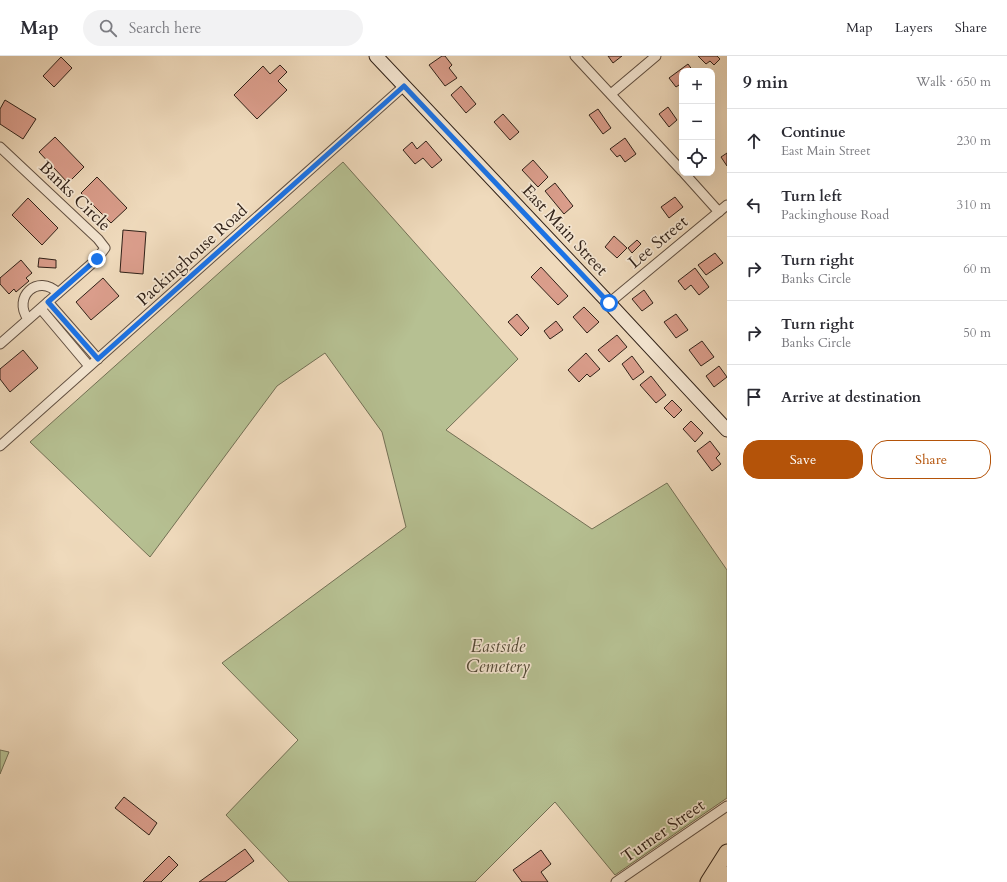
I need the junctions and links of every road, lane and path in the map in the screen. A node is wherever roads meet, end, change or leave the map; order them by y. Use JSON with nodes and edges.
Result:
{"nodes":[{"id":1,"x":376,"y":56,"type":"edge"},
{"id":2,"x":575,"y":56,"type":"edge"},
{"id":3,"x":656,"y":56,"type":"edge"},
{"id":4,"x":404,"y":86,"type":"junction"},
{"id":5,"x":611,"y":94,"type":"junction"},
{"id":6,"x":0,"y":147,"type":"edge"},
{"id":7,"x":679,"y":168,"type":"edge"},
{"id":8,"x":687,"y":176,"type":"edge"},
{"id":9,"x":727,"y":205,"type":"edge"},
{"id":10,"x":719,"y":212,"type":"junction"},
{"id":11,"x":58,"y":293,"type":"junction"},
{"id":12,"x":48,"y":302,"type":"junction"},
{"id":13,"x":609,"y":303,"type":"junction"},
{"id":14,"x":41,"y":309,"type":"junction"},
{"id":15,"x":28,"y":320,"type":"junction"},
{"id":16,"x":0,"y":344,"type":"edge"},
{"id":17,"x":98,"y":359,"type":"junction"},
{"id":18,"x":89,"y":366,"type":"junction"},
{"id":19,"x":727,"y":430,"type":"edge"},
{"id":20,"x":0,"y":446,"type":"edge"},
{"id":21,"x":727,"y":806,"type":"edge"},
{"id":22,"x":727,"y":852,"type":"edge"},
{"id":23,"x":727,"y":874,"type":"edge"},
{"id":24,"x":616,"y":882,"type":"edge"},
{"id":25,"x":708,"y":882,"type":"edge"},
{"id":26,"x":722,"y":882,"type":"edge"}],
"edges":[{"from":1,"to":4,"type":"main road","name":"East Main Street"},
{"from":2,"to":5,"type":"street"},
{"from":3,"to":5,"type":"street"},
{"from":4,"to":13,"type":"main road","name":"East Main Street"},
{"from":4,"to":17,"type":"street","name":"Packinghouse Road"},
{"from":5,"to":7,"type":"street"},
{"from":6,"to":11,"type":"street","name":"Banks Circle"},
{"from":8,"to":10,"type":"street"},
{"from":9,"to":10,"type":"street","name":"Lee Street"},
{"from":10,"to":13,"type":"street","name":"Lee Street"},
{"from":11,"to":12,"type":"street","name":"Banks Circle"},
{"from":11,"to":15,"type":"street"},
{"from":12,"to":14,"type":"street","name":"Banks Circle"},
{"from":12,"to":17,"type":"street"},
{"from":13,"to":19,"type":"main road","name":"East Main Street"},
{"from":14,"to":15,"type":"street","name":"Banks Circle"},
{"from":14,"to":18,"type":"street"},
{"from":15,"to":16,"type":"street","name":"Banks Circle"},
{"from":17,"to":18,"type":"street","name":"Packinghouse Road"},
{"from":18,"to":20,"type":"street","name":"Packinghouse Road"},
{"from":21,"to":24,"type":"street","name":"Turner Street"},
{"from":22,"to":25,"type":"main road"},
{"from":23,"to":26,"type":"main road"}]}
